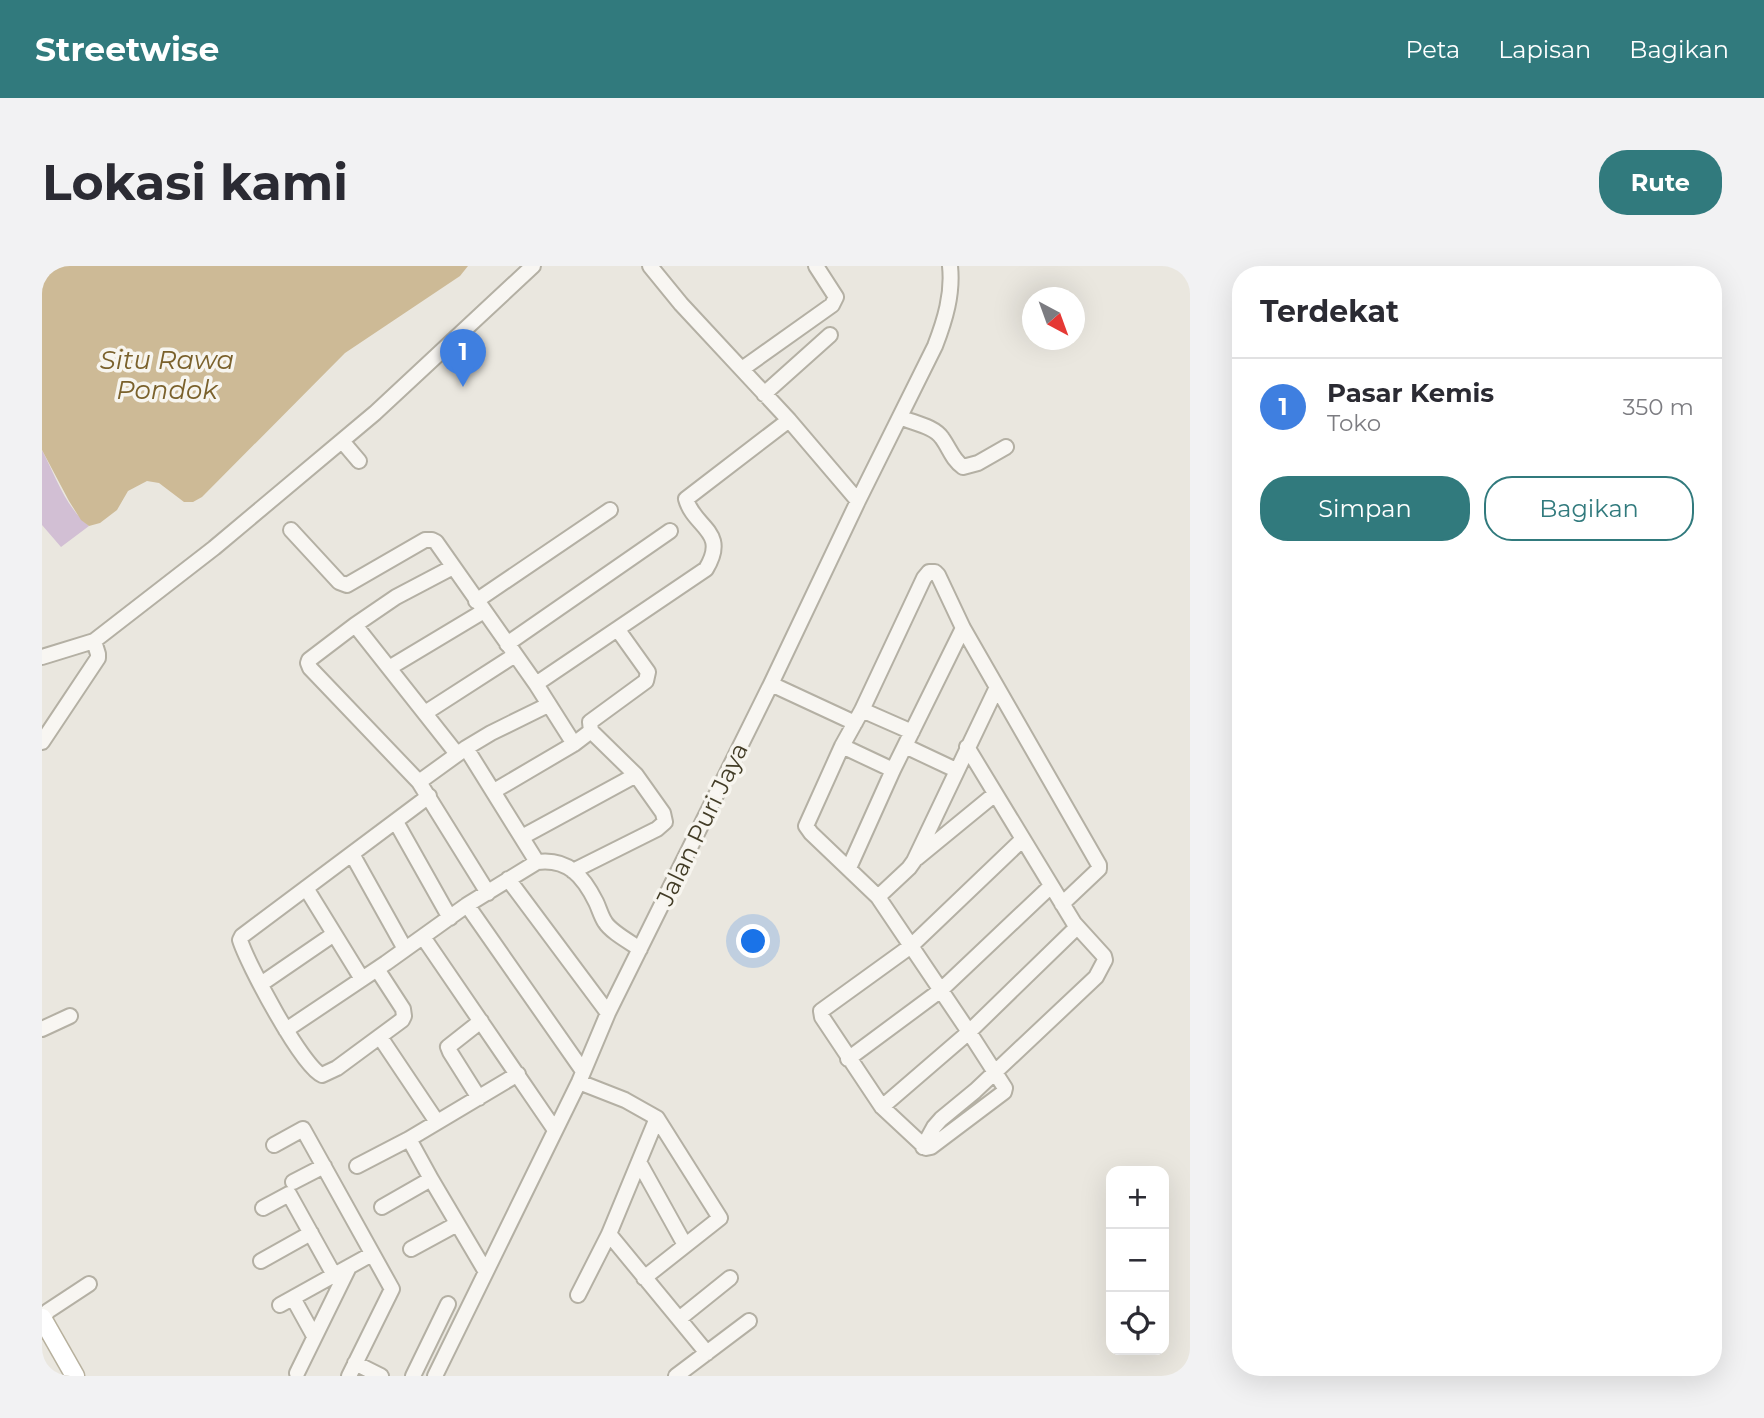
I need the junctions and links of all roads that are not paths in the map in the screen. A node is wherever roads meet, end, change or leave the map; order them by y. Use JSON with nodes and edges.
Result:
{"nodes":[{"id":1,"x":533,"y":266,"type":"edge"},
{"id":2,"x":650,"y":266,"type":"edge"},
{"id":3,"x":816,"y":266,"type":"edge"},
{"id":4,"x":950,"y":266,"type":"edge"},
{"id":5,"x":830,"y":335,"type":"dead end"},
{"id":6,"x":742,"y":369,"type":"junction"},
{"id":7,"x":764,"y":394,"type":"junction"},
{"id":8,"x":900,"y":418,"type":"junction"},
{"id":9,"x":789,"y":420,"type":"junction"},
{"id":10,"x":342,"y":441,"type":"junction"},
{"id":11,"x":1006,"y":447,"type":"dead end"},
{"id":12,"x":359,"y":461,"type":"dead end"},
{"id":13,"x":858,"y":501,"type":"junction"},
{"id":14,"x":610,"y":510,"type":"dead end"},
{"id":15,"x":291,"y":530,"type":"dead end"},
{"id":16,"x":670,"y":531,"type":"dead end"},
{"id":17,"x":453,"y":567,"type":"junction"},
{"id":18,"x":480,"y":606,"type":"junction"},
{"id":19,"x":355,"y":625,"type":"junction"},
{"id":20,"x":963,"y":628,"type":"junction"},
{"id":21,"x":618,"y":630,"type":"junction"},
{"id":22,"x":94,"y":641,"type":"junction"},
{"id":23,"x":511,"y":650,"type":"junction"},
{"id":24,"x":42,"y":657,"type":"edge"},
{"id":25,"x":389,"y":668,"type":"junction"},
{"id":26,"x":536,"y":684,"type":"junction"},
{"id":27,"x":778,"y":687,"type":"junction"},
{"id":28,"x":997,"y":687,"type":"junction"},
{"id":29,"x":548,"y":705,"type":"junction"},
{"id":30,"x":425,"y":713,"type":"junction"},
{"id":31,"x":858,"y":717,"type":"junction"},
{"id":32,"x":591,"y":731,"type":"junction"},
{"id":33,"x":912,"y":732,"type":"junction"},
{"id":34,"x":42,"y":742,"type":"edge"},
{"id":35,"x":574,"y":744,"type":"junction"},
{"id":36,"x":842,"y":746,"type":"junction"},
{"id":37,"x":905,"y":746,"type":"junction"},
{"id":38,"x":967,"y":747,"type":"junction"},
{"id":39,"x":462,"y":751,"type":"junction"},
{"id":40,"x":894,"y":770,"type":"junction"},
{"id":41,"x":956,"y":770,"type":"junction"},
{"id":42,"x":636,"y":775,"type":"junction"},
{"id":43,"x":419,"y":782,"type":"junction"},
{"id":44,"x":494,"y":791,"type":"junction"},
{"id":45,"x":995,"y":794,"type":"junction"},
{"id":46,"x":429,"y":796,"type":"junction"},
{"id":47,"x":396,"y":822,"type":"junction"},
{"id":48,"x":522,"y":837,"type":"junction"},
{"id":49,"x":1023,"y":839,"type":"junction"},
{"id":50,"x":352,"y":854,"type":"junction"},
{"id":51,"x":914,"y":861,"type":"junction"},
{"id":52,"x":537,"y":862,"type":"junction"},
{"id":53,"x":849,"y":868,"type":"junction"},
{"id":54,"x":573,"y":871,"type":"junction"},
{"id":55,"x":508,"y":879,"type":"junction"},
{"id":56,"x":1051,"y":886,"type":"junction"},
{"id":57,"x":306,"y":888,"type":"junction"},
{"id":58,"x":488,"y":893,"type":"junction"},
{"id":59,"x":878,"y":897,"type":"junction"},
{"id":60,"x":1062,"y":904,"type":"junction"},
{"id":61,"x":467,"y":905,"type":"junction"},
{"id":62,"x":450,"y":918,"type":"junction"},
{"id":63,"x":1077,"y":928,"type":"junction"},
{"id":64,"x":334,"y":934,"type":"junction"},
{"id":65,"x":423,"y":937,"type":"junction"},
{"id":66,"x":911,"y":946,"type":"junction"},
{"id":67,"x":405,"y":949,"type":"junction"},
{"id":68,"x":640,"y":949,"type":"junction"},
{"id":69,"x":377,"y":969,"type":"junction"},
{"id":70,"x":362,"y":979,"type":"junction"},
{"id":71,"x":261,"y":984,"type":"junction"},
{"id":72,"x":941,"y":990,"type":"junction"},
{"id":73,"x":608,"y":1013,"type":"junction"},
{"id":74,"x":70,"y":1016,"type":"dead end"},
{"id":75,"x":481,"y":1021,"type":"junction"},
{"id":76,"x":42,"y":1029,"type":"edge"},
{"id":77,"x":286,"y":1030,"type":"junction"},
{"id":78,"x":969,"y":1032,"type":"junction"},
{"id":79,"x":380,"y":1037,"type":"junction"},
{"id":80,"x":848,"y":1059,"type":"junction"},
{"id":81,"x":995,"y":1072,"type":"junction"},
{"id":82,"x":518,"y":1074,"type":"junction"},
{"id":83,"x":585,"y":1080,"type":"junction"},
{"id":84,"x":479,"y":1098,"type":"junction"},
{"id":85,"x":881,"y":1107,"type":"junction"},
{"id":86,"x":657,"y":1118,"type":"junction"},
{"id":87,"x":438,"y":1122,"type":"junction"},
{"id":88,"x":555,"y":1130,"type":"junction"},
{"id":89,"x":409,"y":1139,"type":"junction"},
{"id":90,"x":274,"y":1145,"type":"dead end"},
{"id":91,"x":639,"y":1162,"type":"junction"},
{"id":92,"x":324,"y":1166,"type":"junction"},
{"id":93,"x":357,"y":1166,"type":"dead end"},
{"id":94,"x":431,"y":1179,"type":"junction"},
{"id":95,"x":293,"y":1182,"type":"dead end"},
{"id":96,"x":382,"y":1207,"type":"dead end"},
{"id":97,"x":263,"y":1208,"type":"dead end"},
{"id":98,"x":457,"y":1224,"type":"junction"},
{"id":99,"x":311,"y":1234,"type":"junction"},
{"id":100,"x":608,"y":1234,"type":"junction"},
{"id":101,"x":685,"y":1245,"type":"junction"},
{"id":102,"x":411,"y":1249,"type":"dead end"},
{"id":103,"x":372,"y":1254,"type":"junction"},
{"id":104,"x":261,"y":1261,"type":"dead end"},
{"id":105,"x":349,"y":1267,"type":"junction"},
{"id":106,"x":486,"y":1272,"type":"junction"},
{"id":107,"x":334,"y":1275,"type":"junction"},
{"id":108,"x":644,"y":1278,"type":"junction"},
{"id":109,"x":730,"y":1279,"type":"dead end"},
{"id":110,"x":89,"y":1284,"type":"dead end"},
{"id":111,"x":578,"y":1295,"type":"dead end"},
{"id":112,"x":448,"y":1304,"type":"dead end"},
{"id":113,"x":42,"y":1319,"type":"edge"},
{"id":114,"x":679,"y":1319,"type":"junction"},
{"id":115,"x":749,"y":1321,"type":"dead end"},
{"id":116,"x":314,"y":1336,"type":"junction"},
{"id":117,"x":707,"y":1353,"type":"junction"},
{"id":118,"x":352,"y":1370,"type":"edge"},
{"id":119,"x":297,"y":1373,"type":"dead end"},
{"id":120,"x":75,"y":1376,"type":"edge"},
{"id":121,"x":381,"y":1376,"type":"edge"},
{"id":122,"x":413,"y":1376,"type":"edge"},
{"id":123,"x":435,"y":1376,"type":"edge"},
{"id":124,"x":676,"y":1376,"type":"edge"}],
"edges":[{"from":1,"to":10,"type":"street"},
{"from":2,"to":6,"type":"street"},
{"from":3,"to":6,"type":"street"},
{"from":4,"to":8,"type":"street","name":"Jalan Puri Jaya"},
{"from":5,"to":7,"type":"street"},
{"from":6,"to":7,"type":"street"},
{"from":7,"to":9,"type":"street"},
{"from":8,"to":11,"type":"street"},
{"from":8,"to":13,"type":"street","name":"Jalan Puri Jaya"},
{"from":9,"to":13,"type":"street"},
{"from":9,"to":21,"type":"street"},
{"from":10,"to":12,"type":"street"},
{"from":10,"to":22,"type":"street"},
{"from":13,"to":27,"type":"street","name":"Jalan Puri Jaya"},
{"from":14,"to":18,"type":"street"},
{"from":15,"to":17,"type":"street"},
{"from":16,"to":23,"type":"street"},
{"from":17,"to":18,"type":"street"},
{"from":17,"to":19,"type":"street"},
{"from":18,"to":23,"type":"street"},
{"from":18,"to":25,"type":"street"},
{"from":19,"to":25,"type":"street"},
{"from":19,"to":43,"type":"street"},
{"from":20,"to":28,"type":"street"},
{"from":20,"to":31,"type":"street"},
{"from":20,"to":33,"type":"street"},
{"from":21,"to":26,"type":"street"},
{"from":21,"to":32,"type":"street"},
{"from":22,"to":24,"type":"street"},
{"from":22,"to":34,"type":"street"},
{"from":23,"to":26,"type":"street"},
{"from":23,"to":30,"type":"street"},
{"from":25,"to":30,"type":"street"},
{"from":26,"to":29,"type":"street"},
{"from":27,"to":31,"type":"street"},
{"from":27,"to":68,"type":"street","name":"Jalan Puri Jaya"},
{"from":28,"to":38,"type":"street"},
{"from":28,"to":60,"type":"street"},
{"from":29,"to":35,"type":"street"},
{"from":29,"to":39,"type":"street"},
{"from":30,"to":39,"type":"street"},
{"from":31,"to":33,"type":"street"},
{"from":31,"to":36,"type":"street"},
{"from":32,"to":35,"type":"street"},
{"from":32,"to":42,"type":"street"},
{"from":33,"to":37,"type":"street"},
{"from":35,"to":44,"type":"street"},
{"from":36,"to":40,"type":"street"},
{"from":36,"to":53,"type":"street"},
{"from":37,"to":40,"type":"street"},
{"from":37,"to":41,"type":"street"},
{"from":38,"to":41,"type":"street"},
{"from":38,"to":45,"type":"street"},
{"from":39,"to":43,"type":"street"},
{"from":39,"to":44,"type":"street"},
{"from":40,"to":53,"type":"street"},
{"from":41,"to":51,"type":"street"},
{"from":42,"to":48,"type":"street"},
{"from":42,"to":54,"type":"street"},
{"from":43,"to":46,"type":"street"},
{"from":44,"to":48,"type":"street"},
{"from":45,"to":49,"type":"street"},
{"from":45,"to":51,"type":"street"},
{"from":46,"to":47,"type":"street"},
{"from":46,"to":58,"type":"street"},
{"from":47,"to":50,"type":"street"},
{"from":47,"to":62,"type":"street"},
{"from":48,"to":52,"type":"street"},
{"from":49,"to":56,"type":"street"},
{"from":49,"to":66,"type":"street"},
{"from":50,"to":57,"type":"street"},
{"from":50,"to":67,"type":"street"},
{"from":51,"to":59,"type":"street"},
{"from":52,"to":54,"type":"street"},
{"from":52,"to":55,"type":"street"},
{"from":53,"to":59,"type":"street"},
{"from":54,"to":68,"type":"street"},
{"from":55,"to":58,"type":"street"},
{"from":55,"to":73,"type":"street"},
{"from":56,"to":60,"type":"street"},
{"from":56,"to":72,"type":"street"},
{"from":57,"to":64,"type":"street"},
{"from":57,"to":71,"type":"street"},
{"from":58,"to":61,"type":"street"},
{"from":59,"to":66,"type":"street"},
{"from":60,"to":63,"type":"street"},
{"from":61,"to":62,"type":"street"},
{"from":61,"to":83,"type":"street"},
{"from":62,"to":65,"type":"street"},
{"from":63,"to":78,"type":"street"},
{"from":63,"to":81,"type":"street"},
{"from":64,"to":70,"type":"street"},
{"from":64,"to":71,"type":"street"},
{"from":65,"to":67,"type":"street"},
{"from":65,"to":75,"type":"street"},
{"from":66,"to":72,"type":"street"},
{"from":66,"to":80,"type":"street"},
{"from":67,"to":69,"type":"street"},
{"from":68,"to":73,"type":"street","name":"Jalan Puri Jaya"},
{"from":69,"to":70,"type":"street"},
{"from":69,"to":79,"type":"street"},
{"from":70,"to":77,"type":"street"},
{"from":71,"to":77,"type":"street"},
{"from":72,"to":78,"type":"street"},
{"from":72,"to":80,"type":"street"},
{"from":73,"to":83,"type":"street","name":"Jalan Puri Jaya"},
{"from":74,"to":76,"type":"street"},
{"from":75,"to":82,"type":"street"},
{"from":75,"to":84,"type":"street"},
{"from":77,"to":79,"type":"street"},
{"from":78,"to":81,"type":"street"},
{"from":78,"to":85,"type":"street"},
{"from":79,"to":87,"type":"street"},
{"from":80,"to":85,"type":"street"},
{"from":81,"to":85,"type":"street"},
{"from":82,"to":84,"type":"street"},
{"from":82,"to":88,"type":"street"},
{"from":83,"to":86,"type":"street"},
{"from":83,"to":88,"type":"street","name":"Jalan Puri Jaya"},
{"from":84,"to":87,"type":"street"},
{"from":86,"to":91,"type":"street"},
{"from":86,"to":101,"type":"street"},
{"from":87,"to":89,"type":"street"},
{"from":88,"to":106,"type":"street","name":"Jalan Puri Jaya"},
{"from":89,"to":93,"type":"street"},
{"from":89,"to":94,"type":"street"},
{"from":90,"to":92,"type":"street"},
{"from":91,"to":100,"type":"street"},
{"from":91,"to":101,"type":"street"},
{"from":92,"to":95,"type":"street"},
{"from":92,"to":103,"type":"street"},
{"from":94,"to":96,"type":"street"},
{"from":94,"to":98,"type":"street"},
{"from":97,"to":99,"type":"street"},
{"from":98,"to":102,"type":"street"},
{"from":98,"to":106,"type":"street"},
{"from":99,"to":104,"type":"street"},
{"from":99,"to":107,"type":"street"},
{"from":100,"to":108,"type":"street"},
{"from":100,"to":111,"type":"street"},
{"from":101,"to":108,"type":"street"},
{"from":103,"to":105,"type":"street"},
{"from":103,"to":118,"type":"street"},
{"from":105,"to":107,"type":"street"},
{"from":105,"to":116,"type":"street"},
{"from":106,"to":123,"type":"street","name":"Jalan Puri Jaya"},
{"from":107,"to":116,"type":"street"},
{"from":108,"to":114,"type":"street"},
{"from":109,"to":114,"type":"street"},
{"from":110,"to":113,"type":"street"},
{"from":112,"to":122,"type":"street"},
{"from":113,"to":120,"type":"main road"},
{"from":114,"to":117,"type":"street"},
{"from":115,"to":117,"type":"street"},
{"from":116,"to":119,"type":"street"},
{"from":117,"to":124,"type":"street"},
{"from":118,"to":121,"type":"street"}]}
